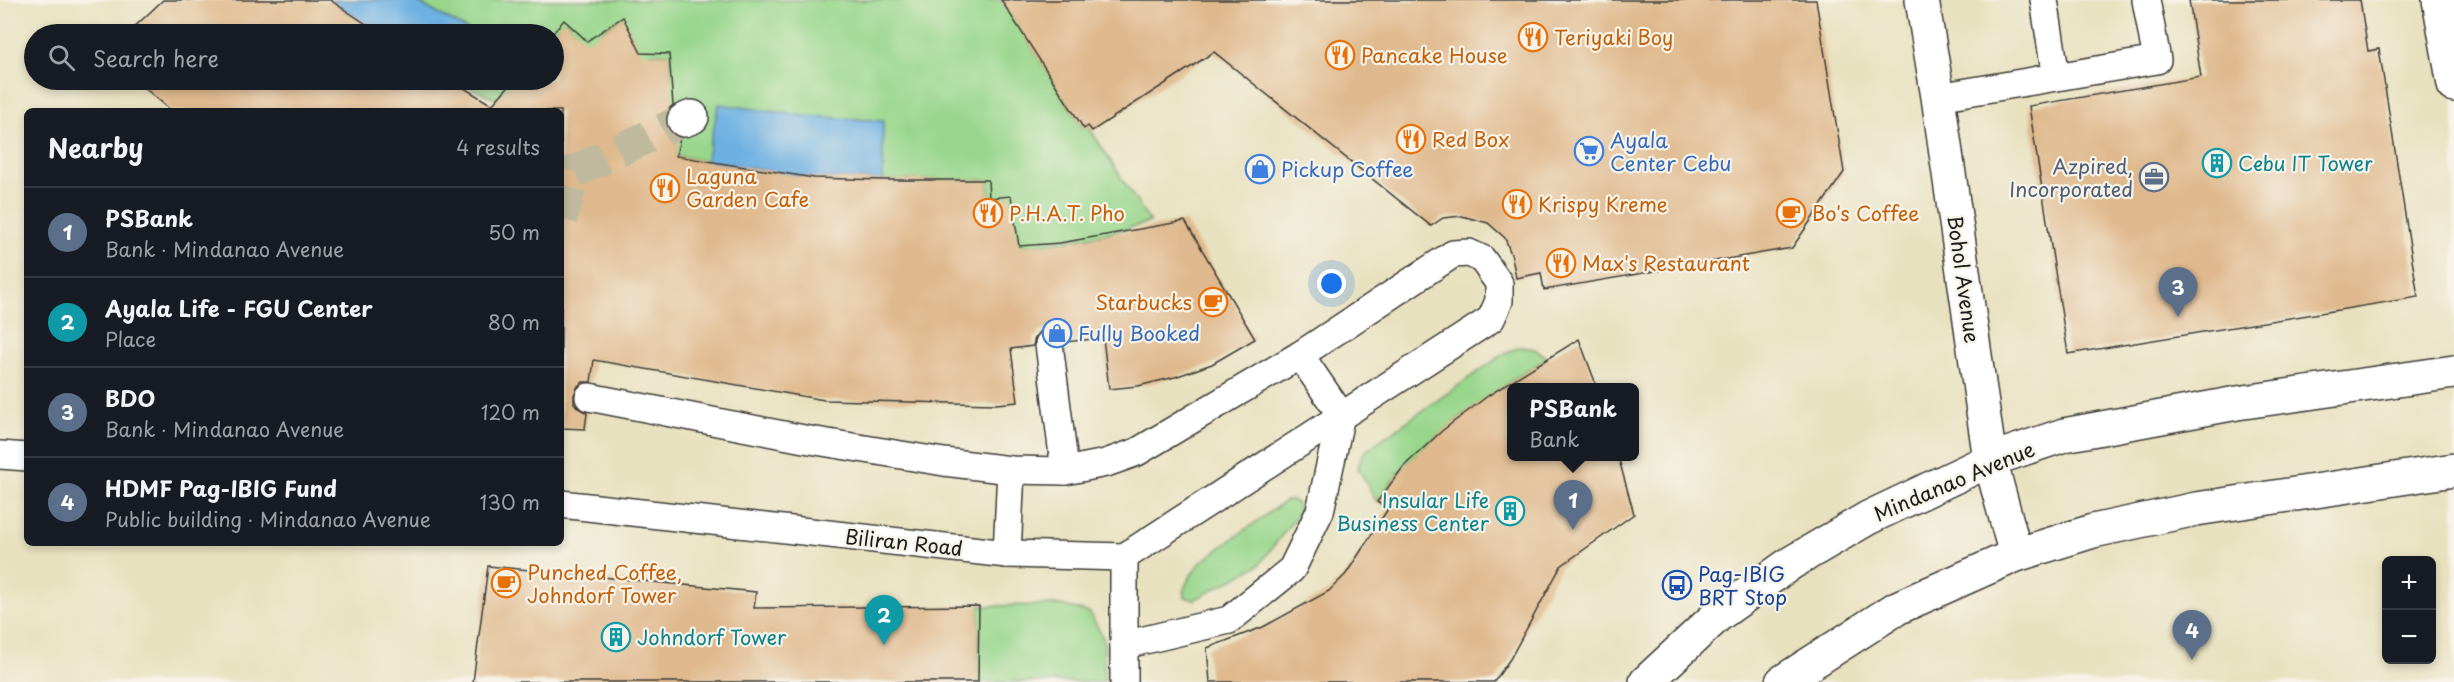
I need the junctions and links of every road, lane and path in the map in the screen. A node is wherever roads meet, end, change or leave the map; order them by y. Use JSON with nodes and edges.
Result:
{"nodes":[{"id":1,"x":1922,"y":0,"type":"edge"},
{"id":2,"x":2044,"y":0,"type":"edge"},
{"id":3,"x":2146,"y":0,"type":"edge"},
{"id":4,"x":2439,"y":0,"type":"edge"},
{"id":5,"x":2056,"y":77,"type":"junction"},
{"id":6,"x":2454,"y":85,"type":"edge"},
{"id":7,"x":1938,"y":96,"type":"junction"},
{"id":8,"x":1049,"y":344,"type":"dead end"},
{"id":9,"x":1300,"y":355,"type":"junction"},
{"id":10,"x":2454,"y":372,"type":"edge"},
{"id":11,"x":589,"y":397,"type":"dead end"},
{"id":12,"x":1341,"y":415,"type":"junction"},
{"id":13,"x":0,"y":455,"type":"edge"},
{"id":14,"x":24,"y":458,"type":"edge"},
{"id":15,"x":1990,"y":460,"type":"junction"},
{"id":16,"x":1011,"y":470,"type":"junction"},
{"id":17,"x":2454,"y":470,"type":"edge"},
{"id":18,"x":1065,"y":471,"type":"junction"},
{"id":19,"x":564,"y":504,"type":"edge"},
{"id":20,"x":1007,"y":554,"type":"junction"},
{"id":21,"x":2016,"y":555,"type":"junction"},
{"id":22,"x":1124,"y":557,"type":"junction"},
{"id":23,"x":1124,"y":645,"type":"junction"},
{"id":24,"x":1124,"y":682,"type":"edge"},
{"id":25,"x":1646,"y":682,"type":"edge"},
{"id":26,"x":1782,"y":682,"type":"edge"}],
"edges":[{"from":1,"to":7,"type":"street","name":"Bohol Avenue"},
{"from":2,"to":5,"type":"lane"},
{"from":3,"to":5,"type":"lane"},
{"from":4,"to":6,"type":"street"},
{"from":5,"to":7,"type":"lane"},
{"from":7,"to":15,"type":"street","name":"Bohol Avenue"},
{"from":8,"to":18,"type":"lane"},
{"from":9,"to":12,"type":"lane"},
{"from":9,"to":12,"type":"lane"},
{"from":9,"to":18,"type":"lane"},
{"from":10,"to":15,"type":"street","name":"Mindanao Avenue"},
{"from":11,"to":16,"type":"lane"},
{"from":12,"to":22,"type":"lane"},
{"from":12,"to":23,"type":"lane"},
{"from":13,"to":14,"type":"lane"},
{"from":15,"to":21,"type":"street","name":"Bohol Avenue"},
{"from":15,"to":25,"type":"street","name":"Mindanao Avenue"},
{"from":16,"to":18,"type":"lane"},
{"from":16,"to":20,"type":"lane"},
{"from":17,"to":21,"type":"street"},
{"from":19,"to":20,"type":"lane","name":"Biliran Road"},
{"from":20,"to":22,"type":"lane","name":"Biliran Road"},
{"from":21,"to":26,"type":"street"},
{"from":22,"to":23,"type":"lane"},
{"from":23,"to":24,"type":"lane"}]}
